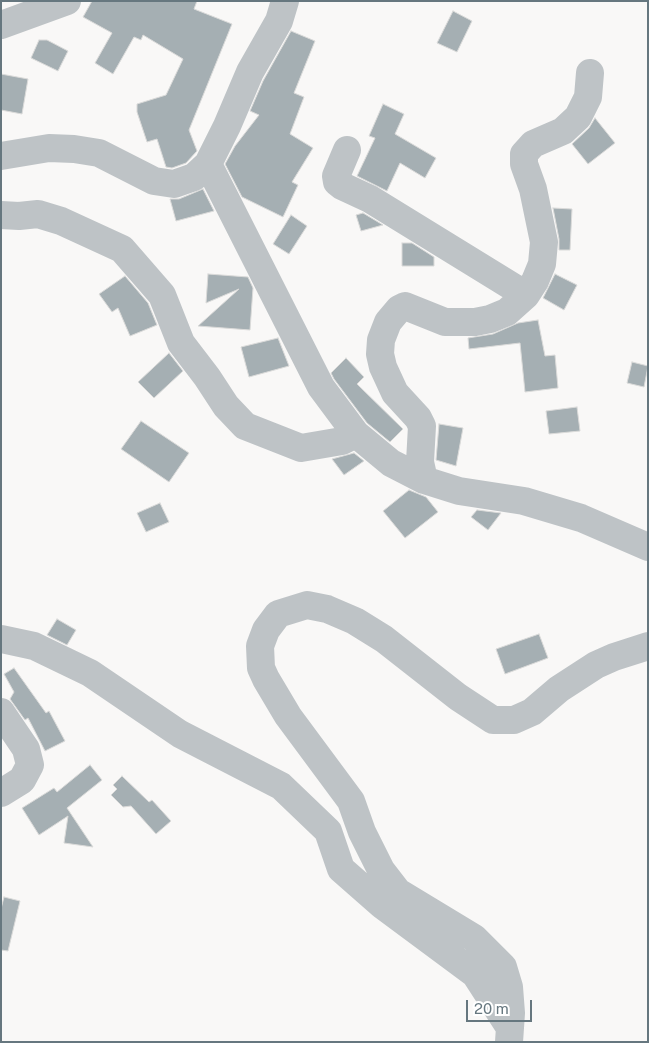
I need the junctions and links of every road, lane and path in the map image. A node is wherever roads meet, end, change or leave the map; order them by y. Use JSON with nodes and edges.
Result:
{"nodes":[{"id":1,"x":67,"y":1,"type":"edge"},
{"id":2,"x":285,"y":1,"type":"edge"},
{"id":3,"x":1,"y":25,"type":"edge"},
{"id":4,"x":590,"y":73,"type":"dead end"},
{"id":5,"x":347,"y":150,"type":"dead end"},
{"id":6,"x":1,"y":156,"type":"edge"},
{"id":7,"x":208,"y":164,"type":"junction"},
{"id":8,"x":1,"y":215,"type":"edge"},
{"id":9,"x":526,"y":294,"type":"junction"},
{"id":10,"x":356,"y":434,"type":"junction"},
{"id":11,"x":424,"y":480,"type":"junction"},
{"id":12,"x":648,"y":547,"type":"edge"},
{"id":13,"x":1,"y":639,"type":"edge"},
{"id":14,"x":648,"y":646,"type":"edge"},
{"id":15,"x":1,"y":712,"type":"edge"},
{"id":16,"x":1,"y":793,"type":"edge"},
{"id":17,"x":510,"y":1038,"type":"edge"}],
"edges":[{"from":1,"to":3,"type":"street"},
{"from":2,"to":7,"type":"street"},
{"from":4,"to":9,"type":"street"},
{"from":5,"to":9,"type":"street"},
{"from":6,"to":7,"type":"street"},
{"from":7,"to":10,"type":"street"},
{"from":8,"to":10,"type":"street"},
{"from":9,"to":11,"type":"street"},
{"from":10,"to":11,"type":"street"},
{"from":11,"to":12,"type":"street"},
{"from":13,"to":17,"type":"street"},
{"from":14,"to":17,"type":"street"},
{"from":15,"to":16,"type":"street"}]}
